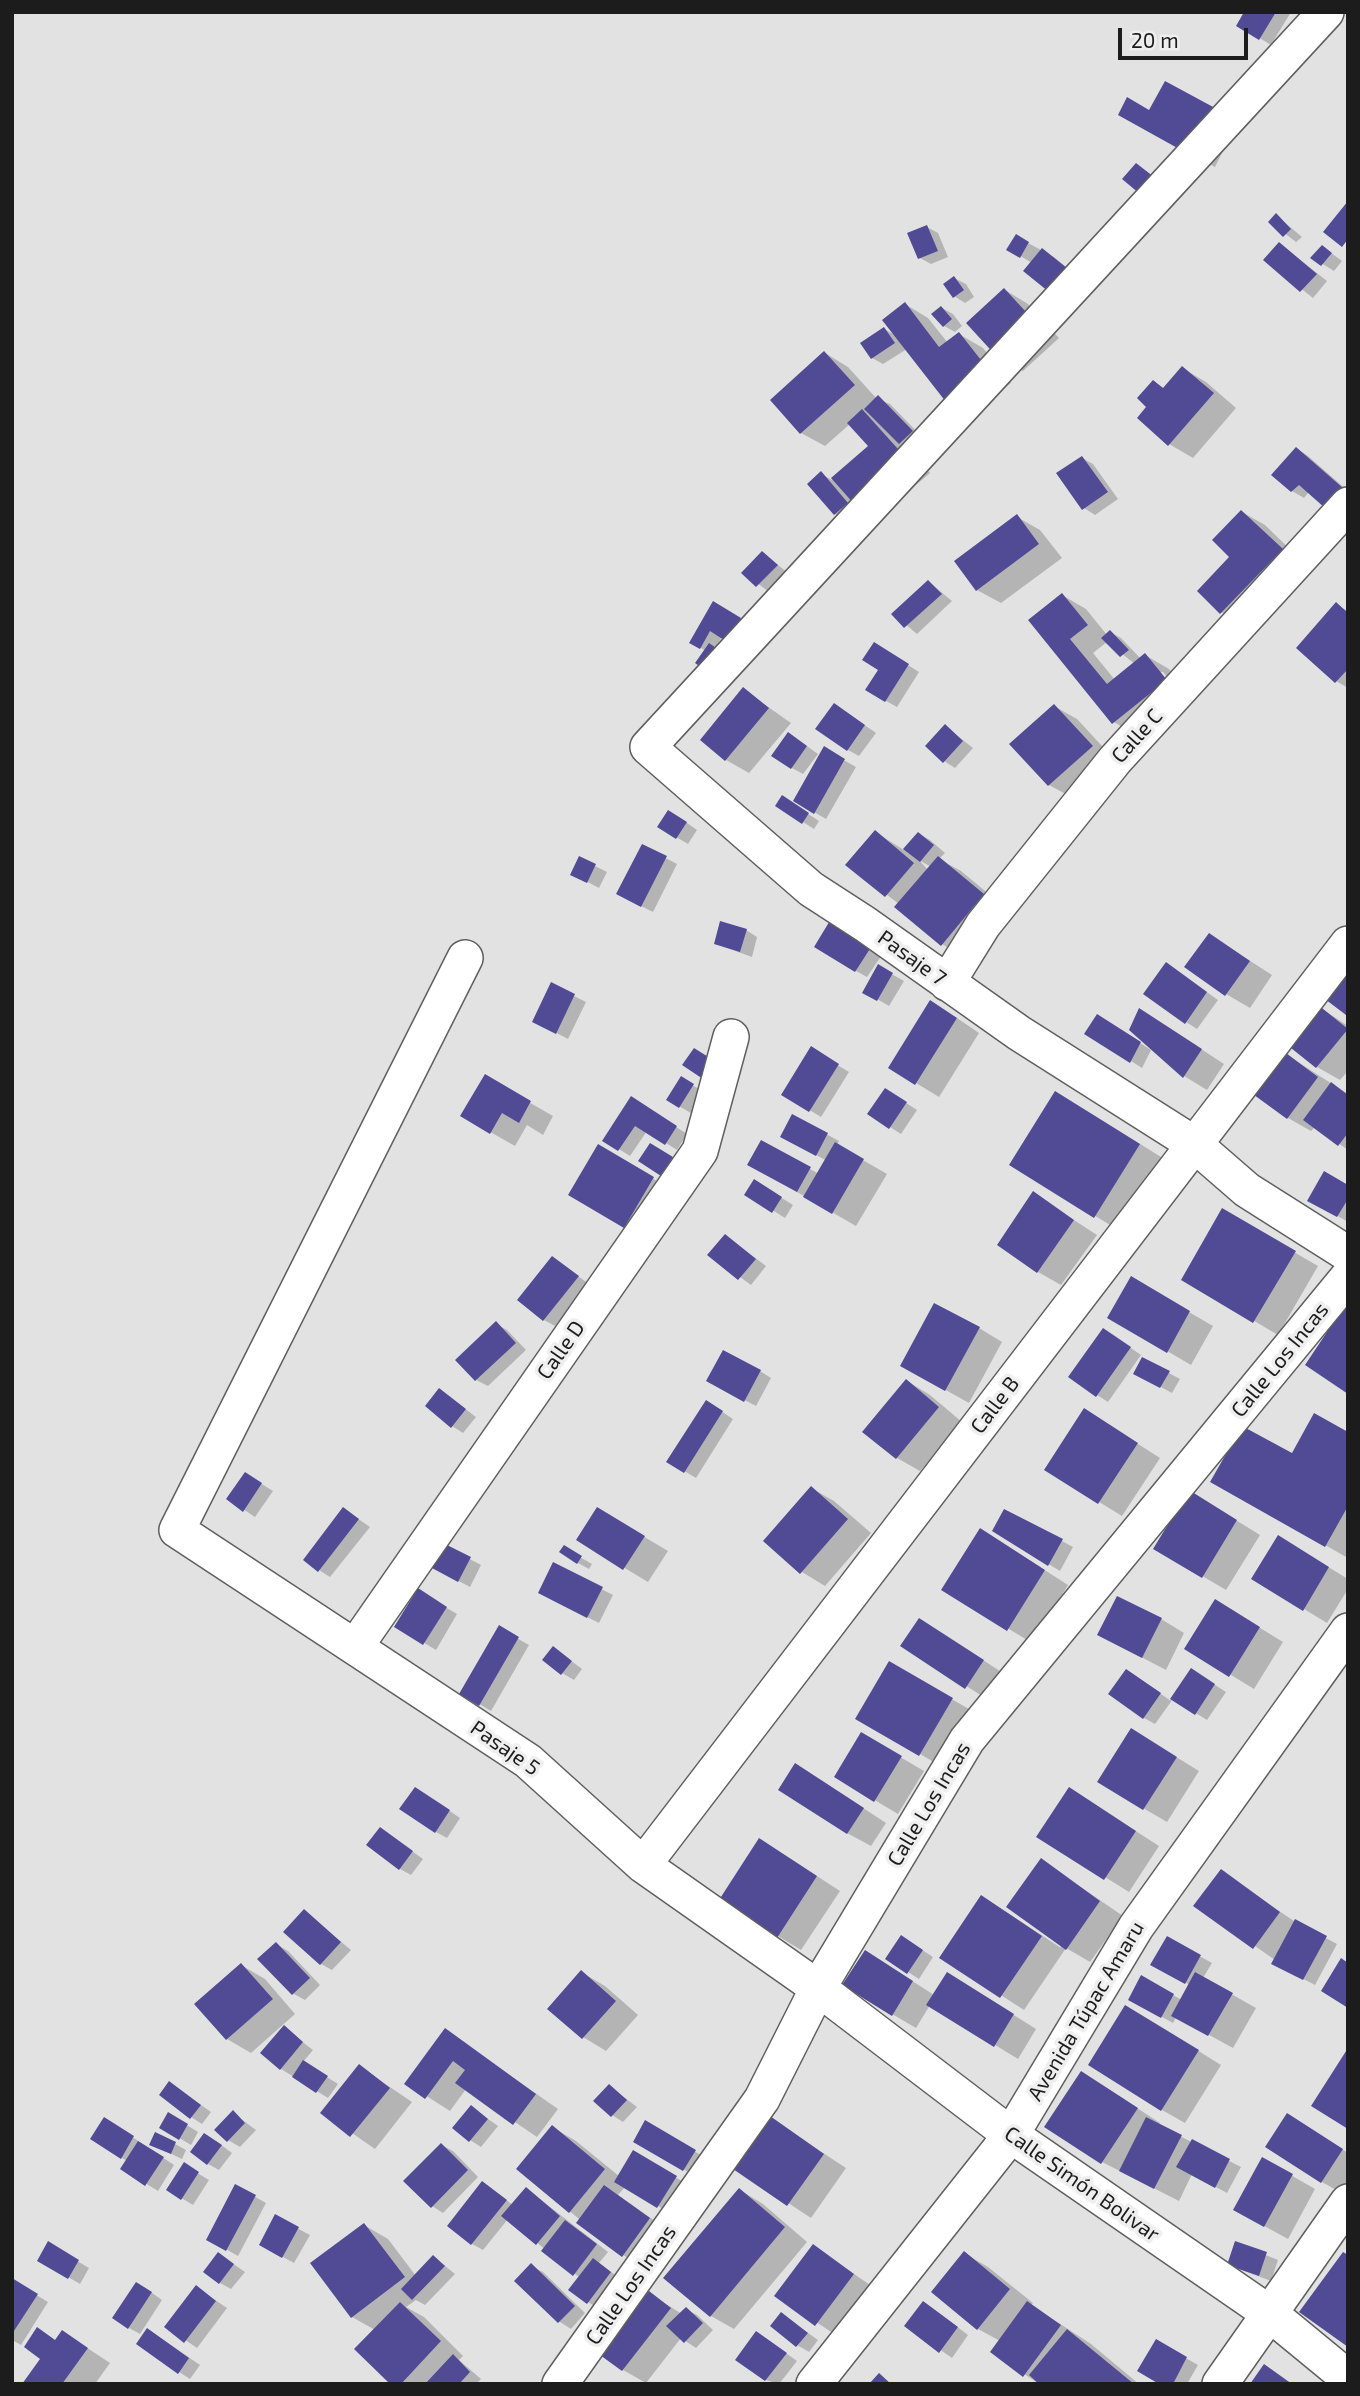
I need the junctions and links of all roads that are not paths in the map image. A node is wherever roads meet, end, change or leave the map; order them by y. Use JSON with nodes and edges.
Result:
{"nodes":[{"id":1,"x":1326,"y":12,"type":"edge"},
{"id":2,"x":1348,"y":505,"type":"edge"},
{"id":3,"x":1348,"y":944,"type":"edge"},
{"id":4,"x":465,"y":958,"type":"dead end"},
{"id":5,"x":947,"y":983,"type":"junction"},
{"id":6,"x":731,"y":1037,"type":"dead end"},
{"id":7,"x":1194,"y":1144,"type":"junction"},
{"id":8,"x":1348,"y":1254,"type":"edge"},
{"id":9,"x":1348,"y":1277,"type":"edge"},
{"id":10,"x":1348,"y":1631,"type":"edge"},
{"id":11,"x":355,"y":1647,"type":"junction"},
{"id":12,"x":643,"y":1865,"type":"junction"},
{"id":13,"x":818,"y":1988,"type":"junction"},
{"id":14,"x":1011,"y":2135,"type":"junction"},
{"id":15,"x":1348,"y":2202,"type":"edge"},
{"id":16,"x":1269,"y":2313,"type":"junction"},
{"id":17,"x":1348,"y":2378,"type":"edge"},
{"id":18,"x":572,"y":2380,"type":"edge"},
{"id":19,"x":814,"y":2384,"type":"edge"},
{"id":20,"x":1220,"y":2384,"type":"edge"}],
"edges":[{"from":1,"to":5,"type":"street","name":"Pasaje 7"},
{"from":2,"to":5,"type":"street","name":"Calle C"},
{"from":3,"to":7,"type":"street","name":"Calle B"},
{"from":4,"to":11,"type":"street","name":"Pasaje 5"},
{"from":5,"to":7,"type":"street","name":"Pasaje 7"},
{"from":6,"to":11,"type":"street","name":"Calle D"},
{"from":7,"to":8,"type":"street","name":"Pasaje 7"},
{"from":7,"to":12,"type":"street","name":"Calle B"},
{"from":9,"to":13,"type":"street","name":"Calle Los Incas"},
{"from":10,"to":14,"type":"street","name":"Avenida Túpac Amaru"},
{"from":11,"to":12,"type":"street","name":"Pasaje 5"},
{"from":12,"to":13,"type":"street","name":"Pasaje 5"},
{"from":13,"to":14,"type":"street","name":"Calle Simón Bolivar"},
{"from":13,"to":18,"type":"street","name":"Calle Los Incas"},
{"from":14,"to":16,"type":"street","name":"Calle Simón Bolivar"},
{"from":14,"to":19,"type":"street","name":"Avenida Túpac Amaru"},
{"from":15,"to":16,"type":"street"},
{"from":16,"to":17,"type":"street","name":"Calle Simón Bolivar"},
{"from":16,"to":20,"type":"street"}]}
